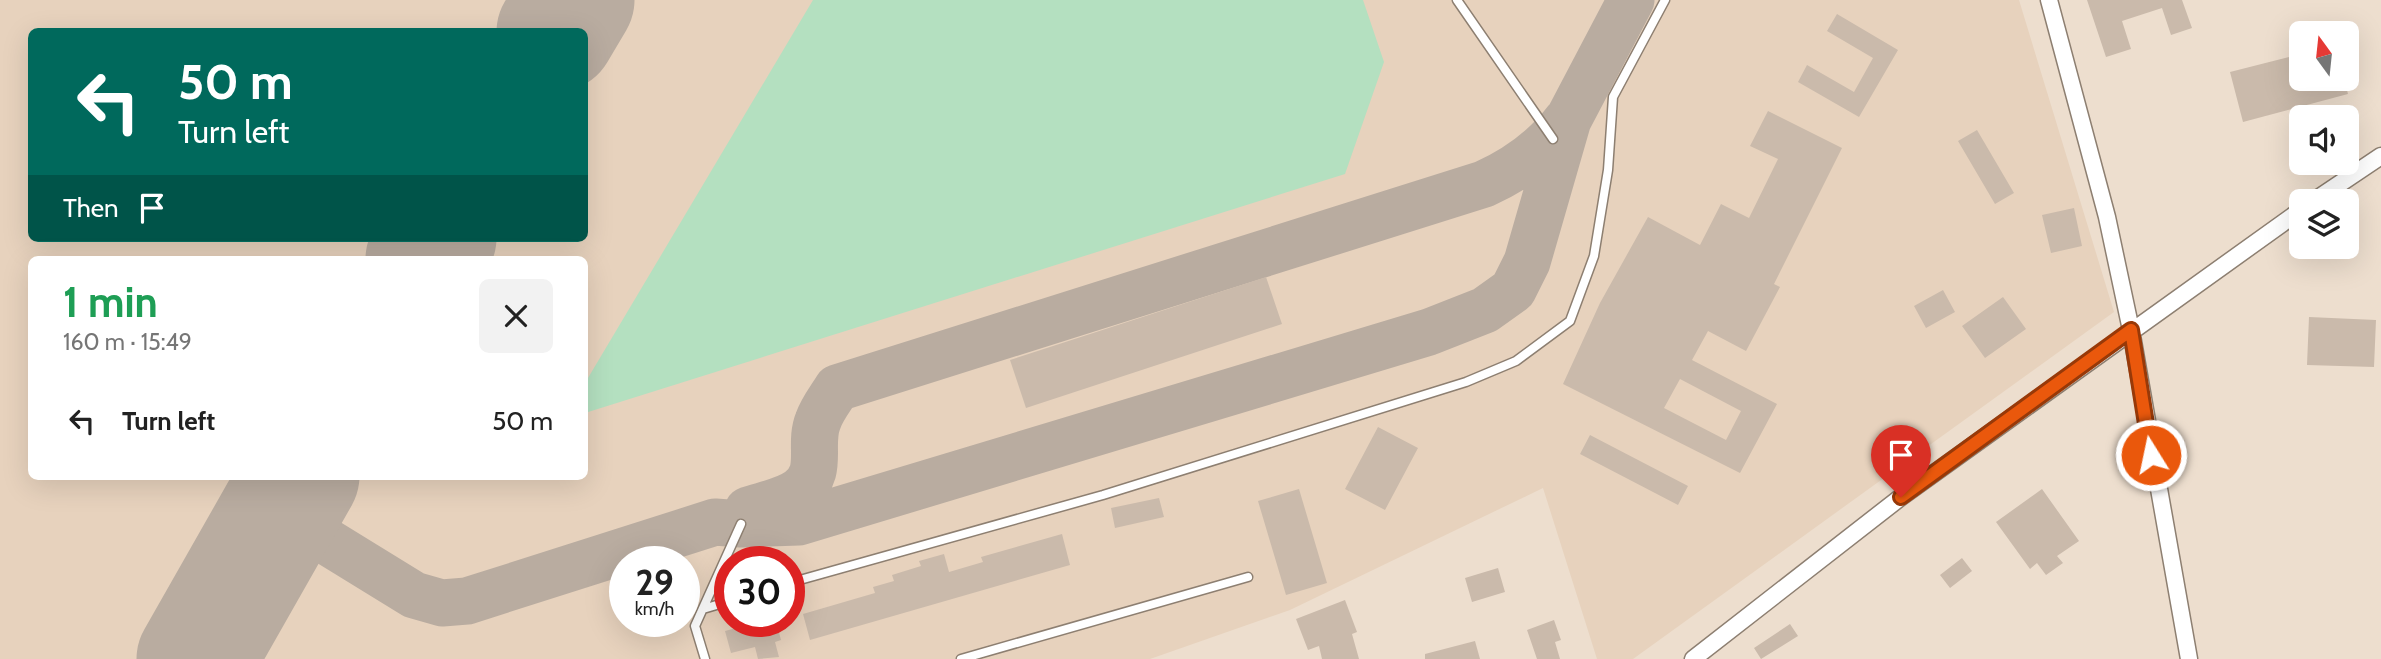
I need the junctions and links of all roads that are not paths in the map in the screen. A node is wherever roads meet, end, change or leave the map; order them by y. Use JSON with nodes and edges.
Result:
{"nodes":[{"id":1,"x":1457,"y":0,"type":"edge"},
{"id":2,"x":1665,"y":0,"type":"edge"},
{"id":3,"x":2049,"y":0,"type":"edge"},
{"id":4,"x":1553,"y":139,"type":"dead end"},
{"id":5,"x":2381,"y":156,"type":"edge"},
{"id":6,"x":2332,"y":189,"type":"edge"},
{"id":7,"x":2289,"y":218,"type":"edge"},
{"id":8,"x":2131,"y":330,"type":"junction"},
{"id":9,"x":741,"y":524,"type":"dead end"},
{"id":10,"x":1248,"y":577,"type":"dead end"},
{"id":11,"x":805,"y":579,"type":"edge"},
{"id":12,"x":714,"y":606,"type":"edge"},
{"id":13,"x":703,"y":609,"type":"junction"},
{"id":14,"x":705,"y":659,"type":"edge"},
{"id":15,"x":961,"y":659,"type":"edge"},
{"id":16,"x":1693,"y":659,"type":"edge"},
{"id":17,"x":2189,"y":659,"type":"edge"}],
"edges":[{"from":1,"to":4,"type":"lane"},
{"from":2,"to":11,"type":"lane"},
{"from":3,"to":8,"type":"street"},
{"from":5,"to":6,"type":"street"},
{"from":7,"to":8,"type":"street"},
{"from":8,"to":16,"type":"street"},
{"from":8,"to":17,"type":"street"},
{"from":9,"to":13,"type":"lane"},
{"from":10,"to":15,"type":"lane"},
{"from":12,"to":13,"type":"lane"},
{"from":13,"to":14,"type":"lane"}]}
